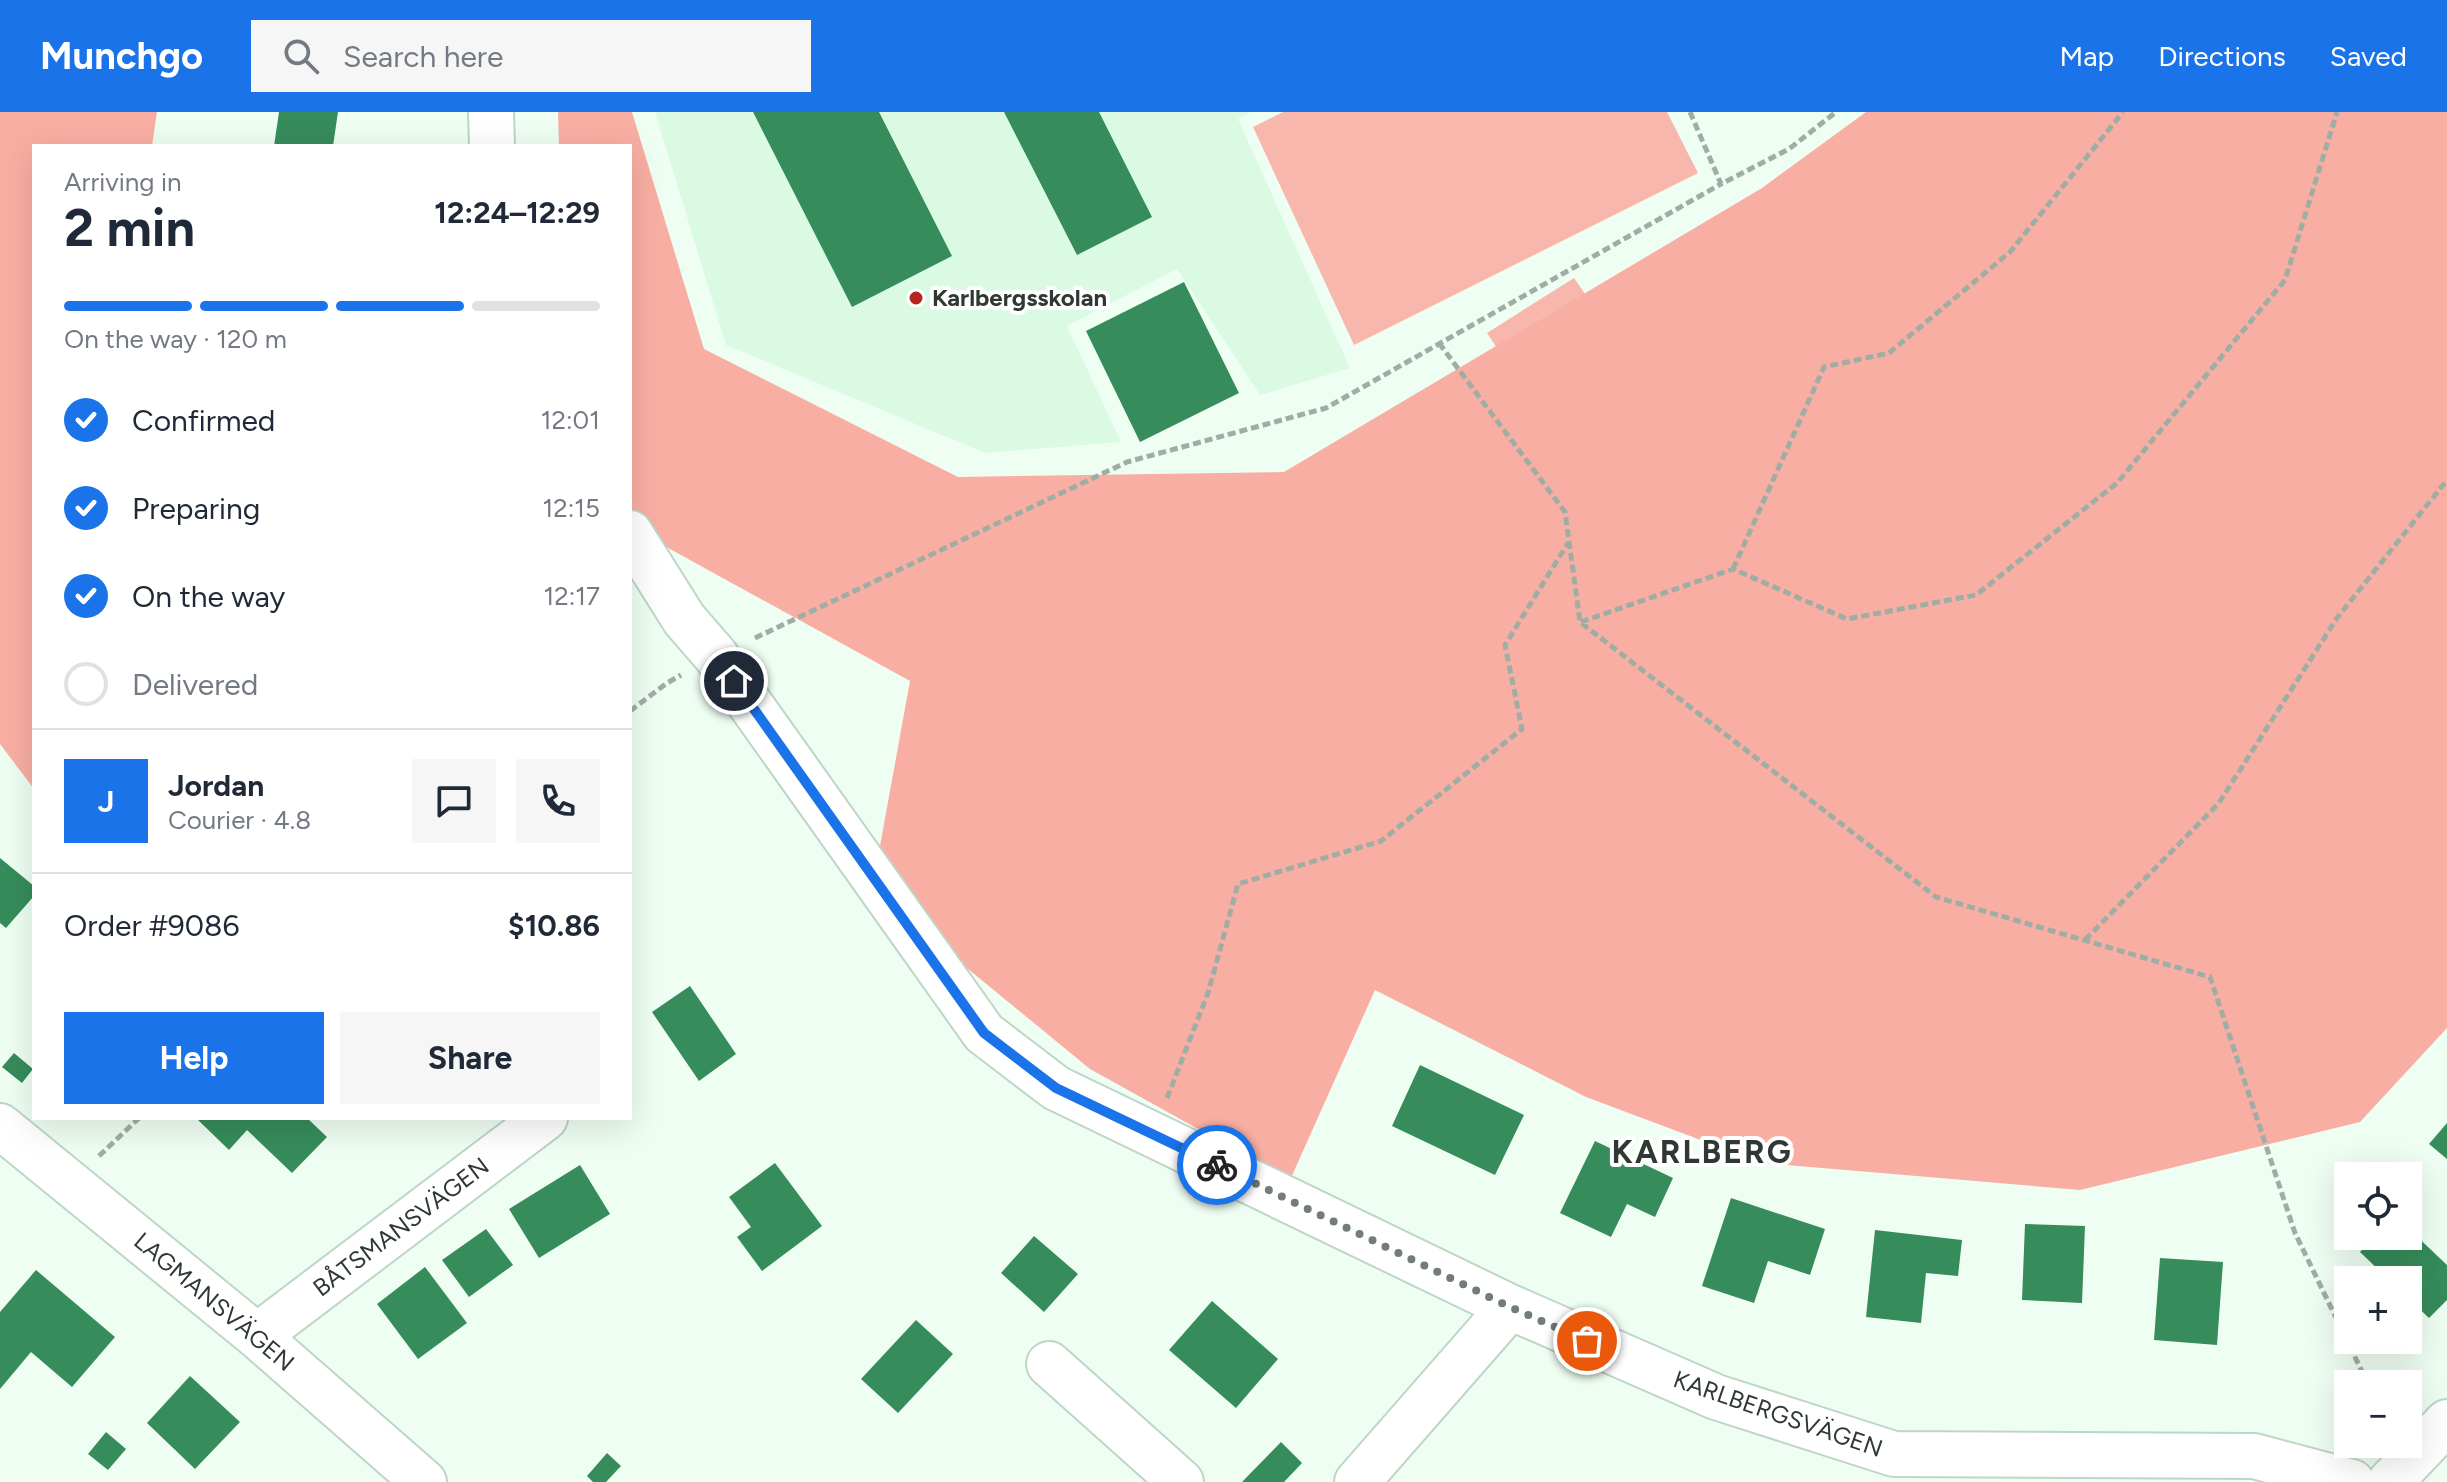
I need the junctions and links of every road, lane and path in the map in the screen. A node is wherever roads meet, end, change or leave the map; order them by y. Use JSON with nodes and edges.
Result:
{"nodes":[{"id":1,"x":491,"y":112,"type":"edge"},
{"id":2,"x":1690,"y":112,"type":"edge"},
{"id":3,"x":1836,"y":112,"type":"edge"},
{"id":4,"x":2123,"y":112,"type":"edge"},
{"id":5,"x":2337,"y":112,"type":"edge"},
{"id":6,"x":492,"y":144,"type":"edge"},
{"id":7,"x":1721,"y":184,"type":"junction"},
{"id":8,"x":1439,"y":343,"type":"junction"},
{"id":9,"x":2447,"y":480,"type":"edge"},
{"id":10,"x":632,"y":536,"type":"edge"},
{"id":11,"x":1569,"y":542,"type":"junction"},
{"id":12,"x":1733,"y":569,"type":"junction"},
{"id":13,"x":1580,"y":622,"type":"junction"},
{"id":14,"x":716,"y":656,"type":"junction"},
{"id":15,"x":632,"y":709,"type":"edge"},
{"id":16,"x":2085,"y":940,"type":"junction"},
{"id":17,"x":1163,"y":1109,"type":"dead end"},
{"id":18,"x":137,"y":1120,"type":"edge"},
{"id":19,"x":542,"y":1120,"type":"edge"},
{"id":20,"x":0,"y":1126,"type":"edge"},
{"id":21,"x":67,"y":1181,"type":"junction"},
{"id":22,"x":1510,"y":1307,"type":"junction"},
{"id":23,"x":257,"y":1336,"type":"junction"},
{"id":24,"x":1049,"y":1364,"type":"dead end"},
{"id":25,"x":2361,"y":1370,"type":"edge"},
{"id":26,"x":2447,"y":1422,"type":"edge"},
{"id":27,"x":424,"y":1482,"type":"edge"},
{"id":28,"x":1181,"y":1482,"type":"edge"},
{"id":29,"x":1357,"y":1482,"type":"edge"},
{"id":30,"x":2352,"y":1482,"type":"edge"},
{"id":31,"x":2390,"y":1482,"type":"edge"}],
"edges":[{"from":1,"to":6,"type":"street"},
{"from":2,"to":7,"type":"path"},
{"from":3,"to":7,"type":"path"},
{"from":4,"to":12,"type":"path"},
{"from":5,"to":12,"type":"path"},
{"from":7,"to":8,"type":"path"},
{"from":8,"to":11,"type":"path"},
{"from":8,"to":14,"type":"path"},
{"from":9,"to":16,"type":"path"},
{"from":10,"to":14,"type":"street","name":"KARLBERGSVÄGEN"},
{"from":11,"to":13,"type":"path"},
{"from":11,"to":17,"type":"path"},
{"from":12,"to":13,"type":"path"},
{"from":13,"to":16,"type":"path"},
{"from":14,"to":15,"type":"path"},
{"from":14,"to":22,"type":"street","name":"KARLBERGSVÄGEN"},
{"from":16,"to":25,"type":"path"},
{"from":18,"to":21,"type":"path"},
{"from":19,"to":23,"type":"street","name":"BÅTSMANSVÄGEN"},
{"from":20,"to":21,"type":"street","name":"LAGMANSVÄGEN"},
{"from":21,"to":23,"type":"street","name":"LAGMANSVÄGEN"},
{"from":22,"to":29,"type":"street"},
{"from":22,"to":30,"type":"street","name":"KARLBERGSVÄGEN"},
{"from":23,"to":27,"type":"street","name":"LAGMANSVÄGEN"},
{"from":24,"to":28,"type":"street"},
{"from":26,"to":31,"type":"street"}]}
